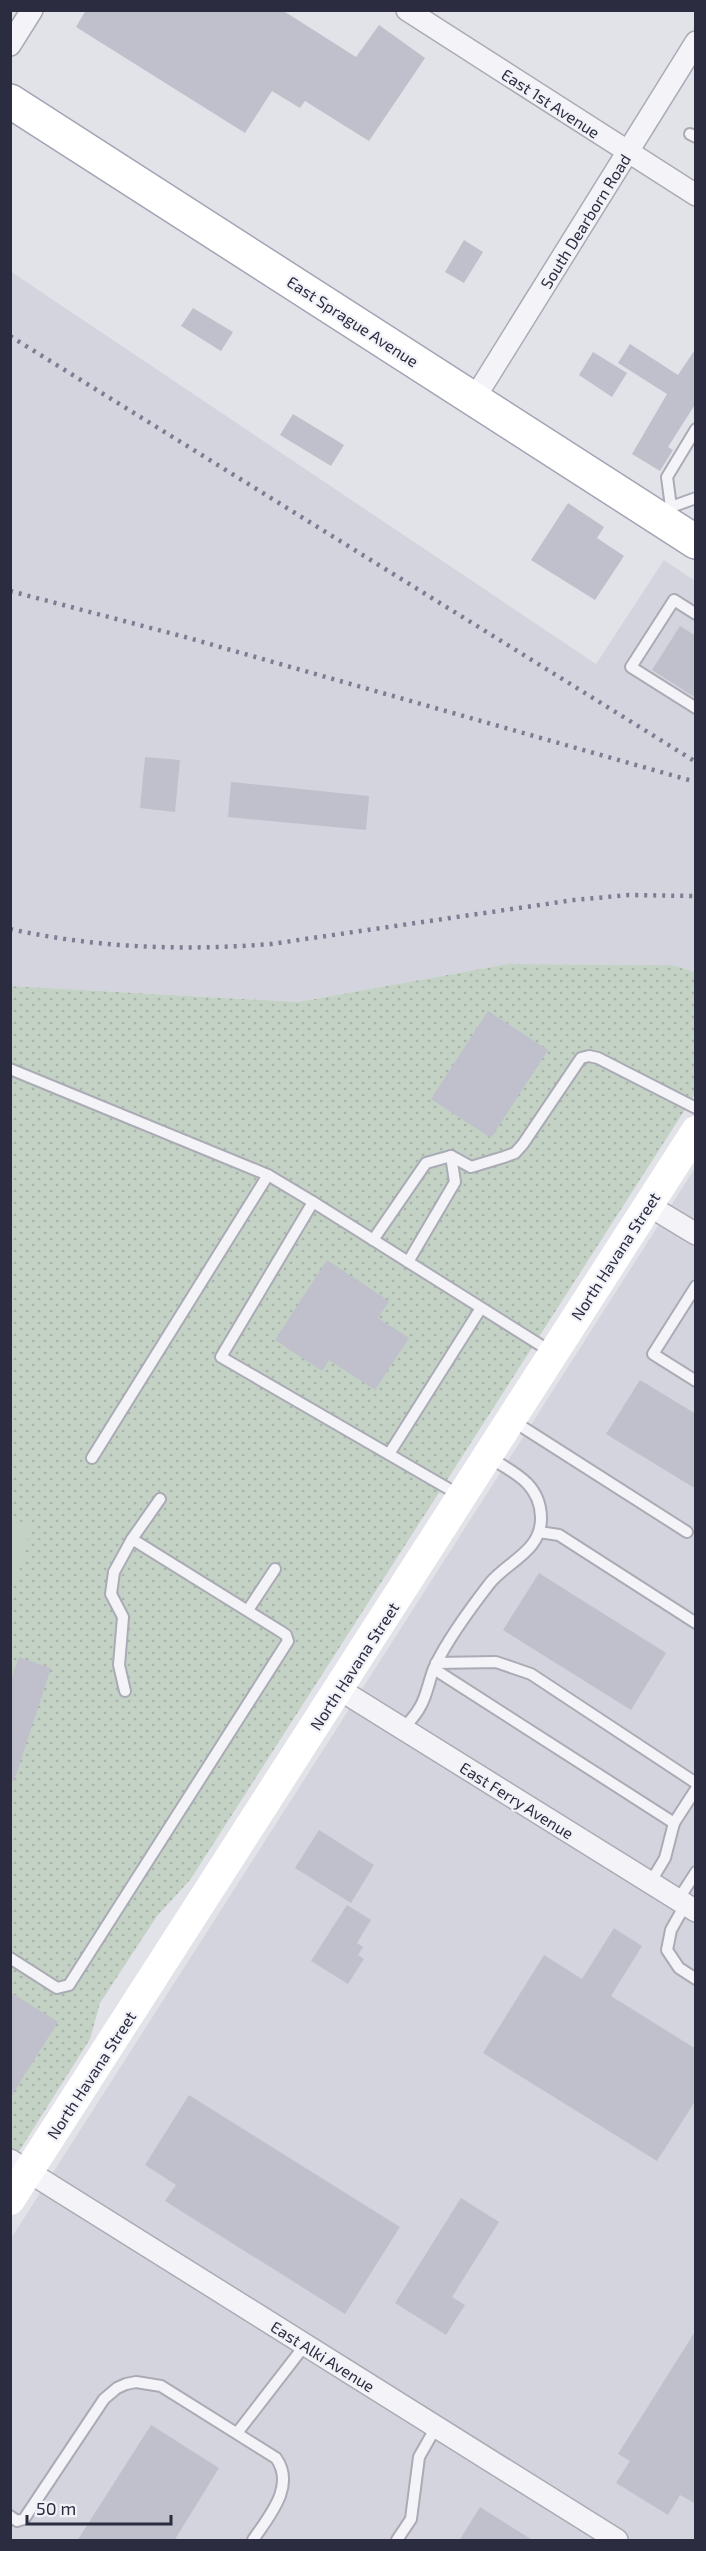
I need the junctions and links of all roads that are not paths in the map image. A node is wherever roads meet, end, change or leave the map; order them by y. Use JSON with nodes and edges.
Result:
{"nodes":[{"id":1,"x":32,"y":10,"type":"edge"},
{"id":2,"x":407,"y":10,"type":"edge"},
{"id":3,"x":696,"y":42,"type":"edge"},
{"id":4,"x":10,"y":45,"type":"edge"},
{"id":5,"x":10,"y":101,"type":"edge"},
{"id":6,"x":627,"y":152,"type":"junction"},
{"id":7,"x":696,"y":195,"type":"edge"},
{"id":8,"x":474,"y":399,"type":"junction"},
{"id":9,"x":696,"y":429,"type":"edge"},
{"id":10,"x":696,"y":498,"type":"edge"},
{"id":11,"x":667,"y":514,"type":"junction"},
{"id":12,"x":696,"y":542,"type":"edge"},
{"id":13,"x":696,"y":614,"type":"edge"},
{"id":14,"x":696,"y":708,"type":"edge"},
{"id":15,"x":10,"y":1069,"type":"edge"},
{"id":16,"x":696,"y":1108,"type":"edge"},
{"id":17,"x":696,"y":1131,"type":"edge"},
{"id":18,"x":451,"y":1156,"type":"junction"},
{"id":19,"x":268,"y":1175,"type":"junction"},
{"id":20,"x":313,"y":1202,"type":"junction"},
{"id":21,"x":648,"y":1205,"type":"junction"},
{"id":22,"x":696,"y":1234,"type":"edge"},
{"id":23,"x":373,"y":1240,"type":"junction"},
{"id":24,"x":408,"y":1262,"type":"junction"},
{"id":25,"x":696,"y":1286,"type":"edge"},
{"id":26,"x":481,"y":1308,"type":"junction"},
{"id":27,"x":553,"y":1353,"type":"junction"},
{"id":28,"x":696,"y":1381,"type":"edge"},
{"id":29,"x":511,"y":1419,"type":"junction"},
{"id":30,"x":389,"y":1454,"type":"junction"},
{"id":31,"x":487,"y":1456,"type":"junction"},
{"id":32,"x":93,"y":1458,"type":"dead end"},
{"id":33,"x":462,"y":1496,"type":"junction"},
{"id":34,"x":160,"y":1499,"type":"dead end"},
{"id":35,"x":539,"y":1532,"type":"junction"},
{"id":36,"x":687,"y":1532,"type":"dead end"},
{"id":37,"x":132,"y":1539,"type":"junction"},
{"id":38,"x":275,"y":1569,"type":"dead end"},
{"id":39,"x":248,"y":1610,"type":"junction"},
{"id":40,"x":696,"y":1623,"type":"edge"},
{"id":41,"x":435,"y":1666,"type":"junction"},
{"id":42,"x":339,"y":1689,"type":"junction"},
{"id":43,"x":125,"y":1691,"type":"dead end"},
{"id":44,"x":403,"y":1729,"type":"junction"},
{"id":45,"x":696,"y":1783,"type":"edge"},
{"id":46,"x":696,"y":1789,"type":"edge"},
{"id":47,"x":674,"y":1823,"type":"junction"},
{"id":48,"x":696,"y":1872,"type":"edge"},
{"id":49,"x":650,"y":1883,"type":"junction"},
{"id":50,"x":686,"y":1905,"type":"edge"},
{"id":51,"x":10,"y":1958,"type":"edge"},
{"id":52,"x":696,"y":1979,"type":"edge"},
{"id":53,"x":20,"y":2166,"type":"edge"},
{"id":54,"x":10,"y":2200,"type":"edge"},
{"id":55,"x":305,"y":2345,"type":"junction"},
{"id":56,"x":436,"y":2427,"type":"junction"},
{"id":57,"x":237,"y":2433,"type":"junction"},
{"id":58,"x":10,"y":2516,"type":"edge"},
{"id":59,"x":253,"y":2541,"type":"edge"},
{"id":60,"x":397,"y":2541,"type":"edge"},
{"id":61,"x":617,"y":2541,"type":"edge"}],
"edges":[{"from":1,"to":4,"type":"street"},
{"from":2,"to":6,"type":"street","name":"East 1st Avenue"},
{"from":3,"to":6,"type":"street","name":"South Dearborn Road"},
{"from":5,"to":8,"type":"main road","name":"East Sprague Avenue"},
{"from":6,"to":7,"type":"street","name":"East 1st Avenue"},
{"from":6,"to":8,"type":"street","name":"South Dearborn Road"},
{"from":8,"to":11,"type":"main road","name":"East Sprague Avenue"},
{"from":9,"to":11,"type":"lane"},
{"from":10,"to":11,"type":"lane"},
{"from":11,"to":12,"type":"main road","name":"East Sprague Avenue"},
{"from":13,"to":14,"type":"lane"},
{"from":15,"to":19,"type":"lane"},
{"from":16,"to":18,"type":"lane"},
{"from":17,"to":21,"type":"street","name":"North Havana Street"},
{"from":18,"to":23,"type":"lane"},
{"from":18,"to":24,"type":"lane"},
{"from":19,"to":20,"type":"lane"},
{"from":19,"to":32,"type":"lane"},
{"from":20,"to":23,"type":"lane"},
{"from":20,"to":30,"type":"lane"},
{"from":21,"to":22,"type":"street"},
{"from":21,"to":27,"type":"street","name":"North Havana Street"},
{"from":23,"to":24,"type":"lane"},
{"from":24,"to":26,"type":"lane"},
{"from":25,"to":28,"type":"lane"},
{"from":26,"to":27,"type":"lane"},
{"from":26,"to":30,"type":"lane"},
{"from":27,"to":29,"type":"street","name":"North Havana Street"},
{"from":29,"to":31,"type":"street","name":"North Havana Street"},
{"from":29,"to":36,"type":"lane"},
{"from":30,"to":33,"type":"lane"},
{"from":31,"to":33,"type":"street","name":"North Havana Street"},
{"from":31,"to":35,"type":"lane"},
{"from":33,"to":42,"type":"street","name":"North Havana Street"},
{"from":34,"to":37,"type":"lane"},
{"from":35,"to":40,"type":"lane"},
{"from":35,"to":41,"type":"lane"},
{"from":37,"to":39,"type":"lane"},
{"from":37,"to":43,"type":"lane"},
{"from":38,"to":39,"type":"lane"},
{"from":39,"to":51,"type":"lane"},
{"from":41,"to":44,"type":"lane"},
{"from":41,"to":45,"type":"lane"},
{"from":41,"to":47,"type":"lane"},
{"from":42,"to":44,"type":"street","name":"East Ferry Avenue"},
{"from":42,"to":53,"type":"street","name":"North Havana Street"},
{"from":44,"to":49,"type":"street","name":"East Ferry Avenue"},
{"from":46,"to":47,"type":"lane"},
{"from":47,"to":49,"type":"lane"},
{"from":48,"to":50,"type":"lane"},
{"from":49,"to":50,"type":"street","name":"East Ferry Avenue"},
{"from":50,"to":52,"type":"lane"},
{"from":53,"to":54,"type":"street","name":"North Havana Street"},
{"from":53,"to":55,"type":"street","name":"East Alki Avenue"},
{"from":55,"to":56,"type":"street","name":"East Alki Avenue"},
{"from":55,"to":57,"type":"lane"},
{"from":56,"to":60,"type":"lane"},
{"from":56,"to":61,"type":"street","name":"East Alki Avenue"},
{"from":57,"to":58,"type":"lane"},
{"from":57,"to":59,"type":"lane"}]}
